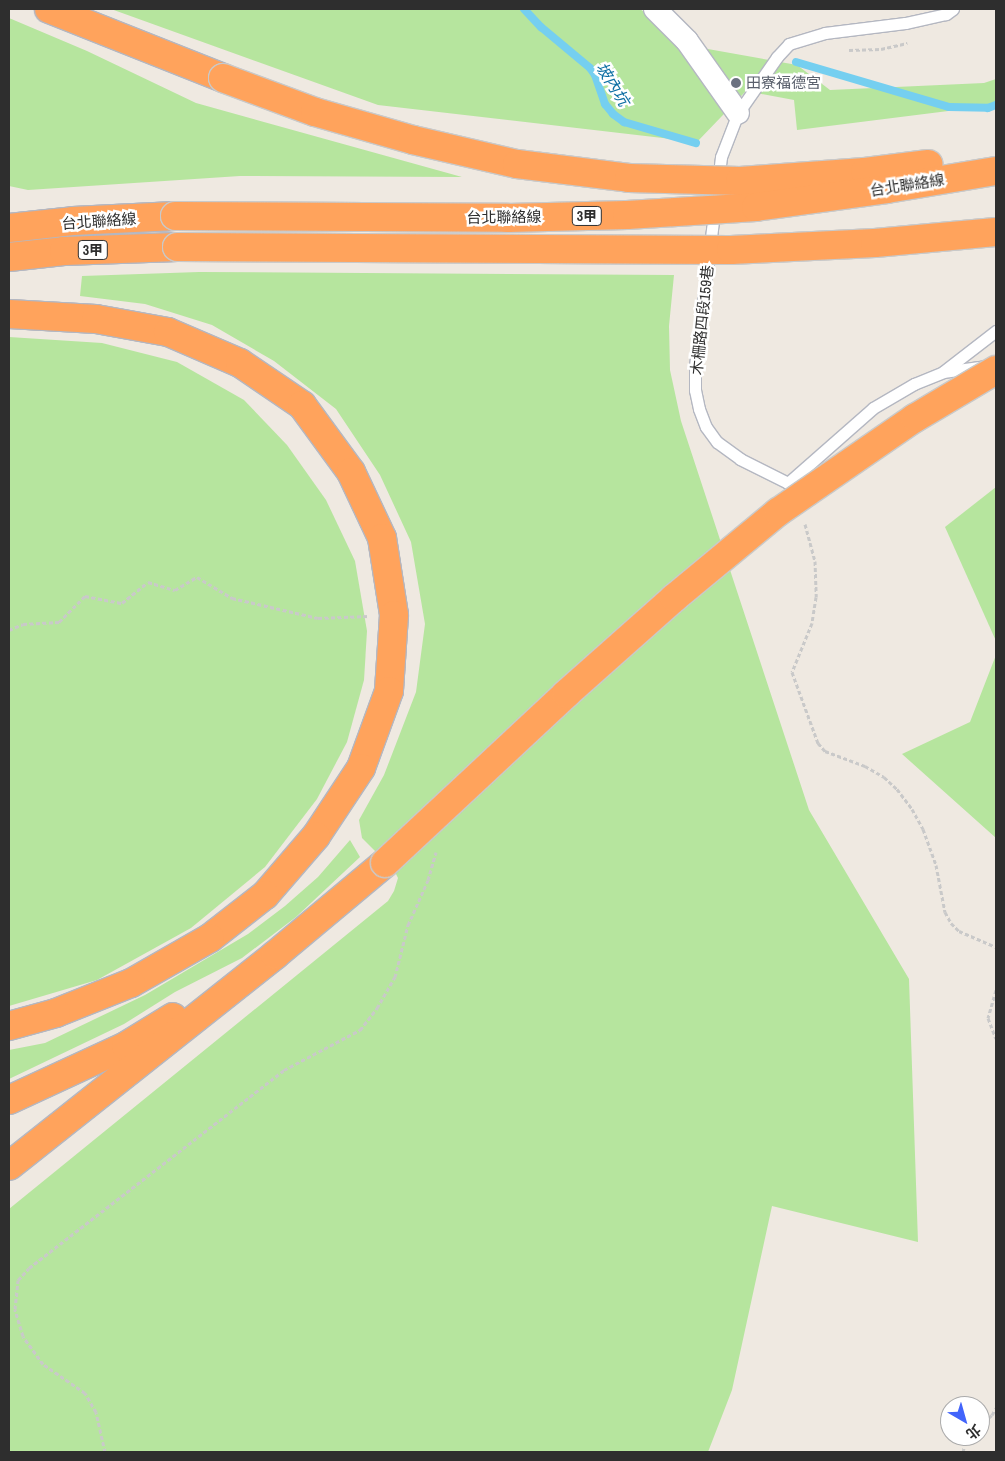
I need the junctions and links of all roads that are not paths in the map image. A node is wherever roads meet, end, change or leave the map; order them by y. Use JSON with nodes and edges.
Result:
{"nodes":[{"id":1,"x":48,"y":9,"type":"edge"},
{"id":2,"x":655,"y":9,"type":"edge"},
{"id":3,"x":953,"y":9,"type":"edge"},
{"id":4,"x":738,"y":114,"type":"junction"},
{"id":5,"x":996,"y":156,"type":"edge"},
{"id":6,"x":996,"y":170,"type":"edge"},
{"id":7,"x":9,"y":228,"type":"edge"},
{"id":8,"x":996,"y":232,"type":"edge"},
{"id":9,"x":9,"y":257,"type":"edge"},
{"id":10,"x":9,"y":314,"type":"edge"},
{"id":11,"x":996,"y":331,"type":"edge"},
{"id":12,"x":996,"y":363,"type":"edge"},
{"id":13,"x":996,"y":370,"type":"edge"},
{"id":14,"x":943,"y":372,"type":"junction"},
{"id":15,"x":275,"y":955,"type":"junction"},
{"id":16,"x":9,"y":1026,"type":"edge"},
{"id":17,"x":9,"y":1100,"type":"edge"},
{"id":18,"x":9,"y":1166,"type":"edge"}],
"edges":[{"from":1,"to":5,"type":"highway","bridge":true},
{"from":2,"to":4,"type":"street"},
{"from":3,"to":4,"type":"lane","name":"木柵路四段159巷"},
{"from":4,"to":14,"type":"lane","name":"木柵路四段159巷"},
{"from":6,"to":7,"type":"highway","name":"台北聯絡線","number":"3甲","bridge":true},
{"from":8,"to":9,"type":"highway","name":"台北聯絡線","number":"3甲","bridge":true},
{"from":10,"to":16,"type":"highway"},
{"from":11,"to":14,"type":"lane"},
{"from":12,"to":14,"type":"lane","name":"木柵路四段159巷"},
{"from":13,"to":15,"type":"highway","bridge":true},
{"from":15,"to":17,"type":"highway"},
{"from":15,"to":18,"type":"highway"}]}
